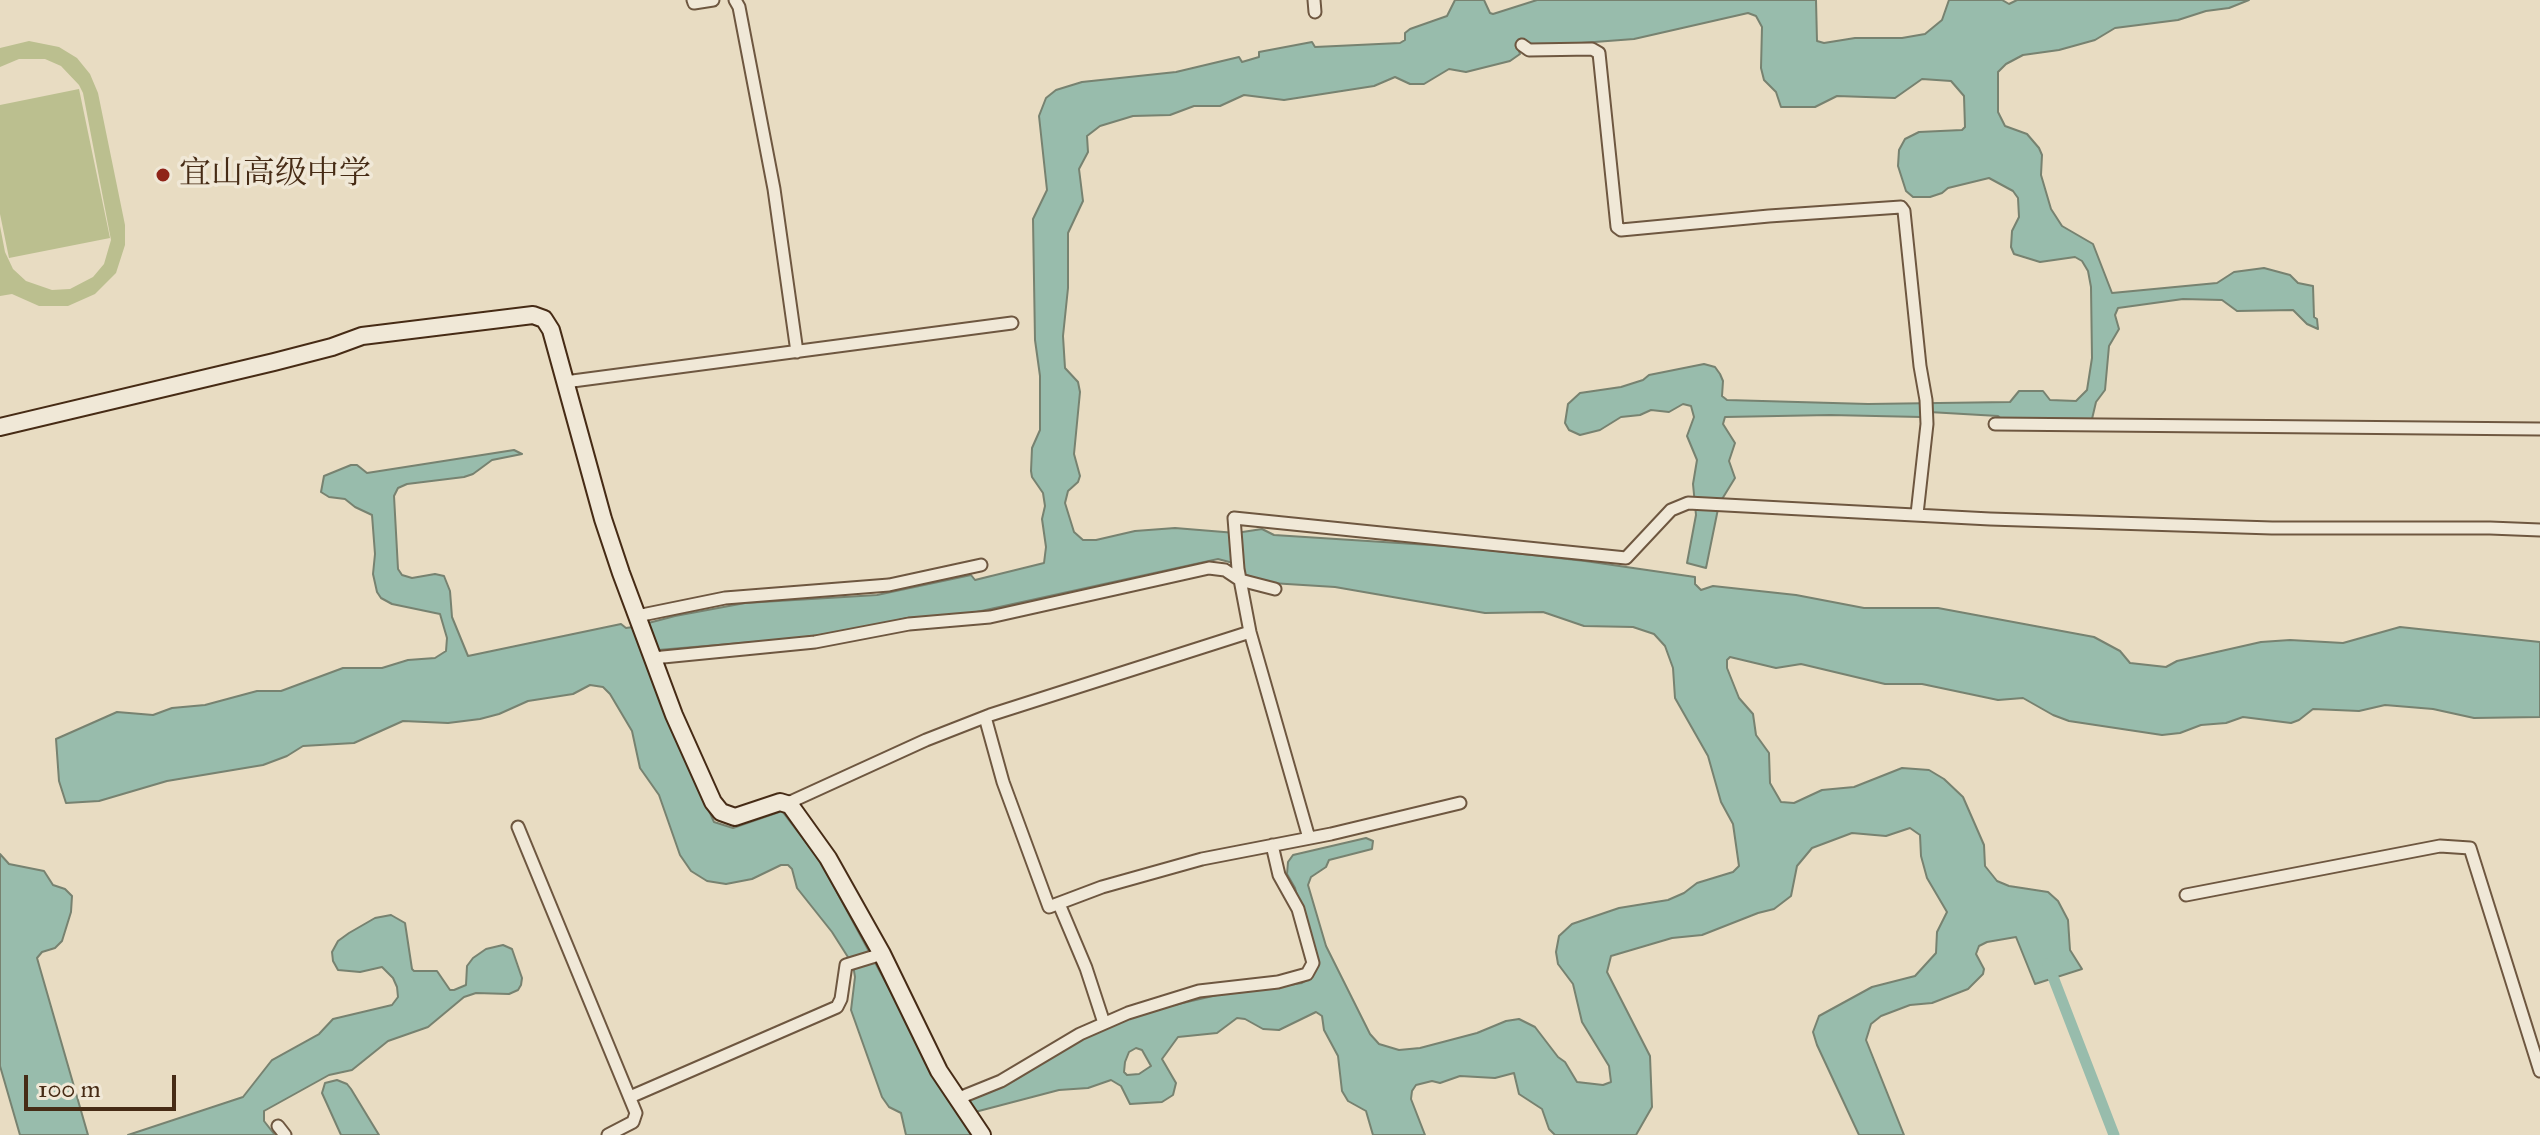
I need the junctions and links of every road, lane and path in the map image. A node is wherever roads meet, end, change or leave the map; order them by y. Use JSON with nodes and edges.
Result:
{"nodes":[{"id":1,"x":693,"y":0,"type":"edge"},
{"id":2,"x":713,"y":0,"type":"edge"},
{"id":3,"x":735,"y":0,"type":"edge"},
{"id":4,"x":1522,"y":45,"type":"dead end"},
{"id":5,"x":1012,"y":323,"type":"dead end"},
{"id":6,"x":797,"y":352,"type":"junction"},
{"id":7,"x":565,"y":382,"type":"junction"},
{"id":8,"x":1995,"y":424,"type":"dead end"},
{"id":9,"x":0,"y":427,"type":"edge"},
{"id":10,"x":2540,"y":429,"type":"edge"},
{"id":11,"x":1917,"y":514,"type":"junction"},
{"id":12,"x":2540,"y":530,"type":"edge"},
{"id":13,"x":981,"y":565,"type":"dead end"},
{"id":14,"x":1239,"y":575,"type":"junction"},
{"id":15,"x":1275,"y":589,"type":"dead end"},
{"id":16,"x":638,"y":617,"type":"junction"},
{"id":17,"x":1250,"y":632,"type":"junction"},
{"id":18,"x":652,"y":656,"type":"junction"},
{"id":19,"x":985,"y":717,"type":"junction"},
{"id":20,"x":788,"y":803,"type":"junction"},
{"id":21,"x":1460,"y":803,"type":"dead end"},
{"id":22,"x":518,"y":827,"type":"dead end"},
{"id":23,"x":1309,"y":838,"type":"junction"},
{"id":24,"x":1272,"y":845,"type":"junction"},
{"id":25,"x":2186,"y":895,"type":"dead end"},
{"id":26,"x":1059,"y":904,"type":"junction"},
{"id":27,"x":880,"y":955,"type":"junction"},
{"id":28,"x":1104,"y":1023,"type":"junction"},
{"id":29,"x":2540,"y":1071,"type":"edge"},
{"id":30,"x":630,"y":1097,"type":"junction"},
{"id":31,"x":959,"y":1098,"type":"junction"},
{"id":32,"x":608,"y":1135,"type":"edge"},
{"id":33,"x":982,"y":1135,"type":"edge"}],
"edges":[{"from":1,"to":2,"type":"street"},
{"from":3,"to":6,"type":"street"},
{"from":4,"to":11,"type":"street"},
{"from":5,"to":6,"type":"street"},
{"from":6,"to":7,"type":"street"},
{"from":7,"to":9,"type":"street"},
{"from":7,"to":16,"type":"street"},
{"from":8,"to":10,"type":"street"},
{"from":11,"to":12,"type":"street"},
{"from":11,"to":14,"type":"street"},
{"from":13,"to":16,"type":"street"},
{"from":14,"to":15,"type":"street"},
{"from":14,"to":17,"type":"street"},
{"from":14,"to":18,"type":"street"},
{"from":16,"to":18,"type":"street"},
{"from":17,"to":19,"type":"street"},
{"from":17,"to":23,"type":"street"},
{"from":18,"to":20,"type":"street"},
{"from":19,"to":20,"type":"street"},
{"from":19,"to":26,"type":"street"},
{"from":20,"to":27,"type":"street"},
{"from":21,"to":23,"type":"street"},
{"from":22,"to":30,"type":"street"},
{"from":23,"to":24,"type":"street"},
{"from":24,"to":26,"type":"street"},
{"from":24,"to":28,"type":"street"},
{"from":25,"to":29,"type":"street"},
{"from":26,"to":28,"type":"street"},
{"from":27,"to":30,"type":"street"},
{"from":27,"to":31,"type":"street"},
{"from":28,"to":31,"type":"street"},
{"from":30,"to":32,"type":"street"},
{"from":31,"to":33,"type":"street"}]}
